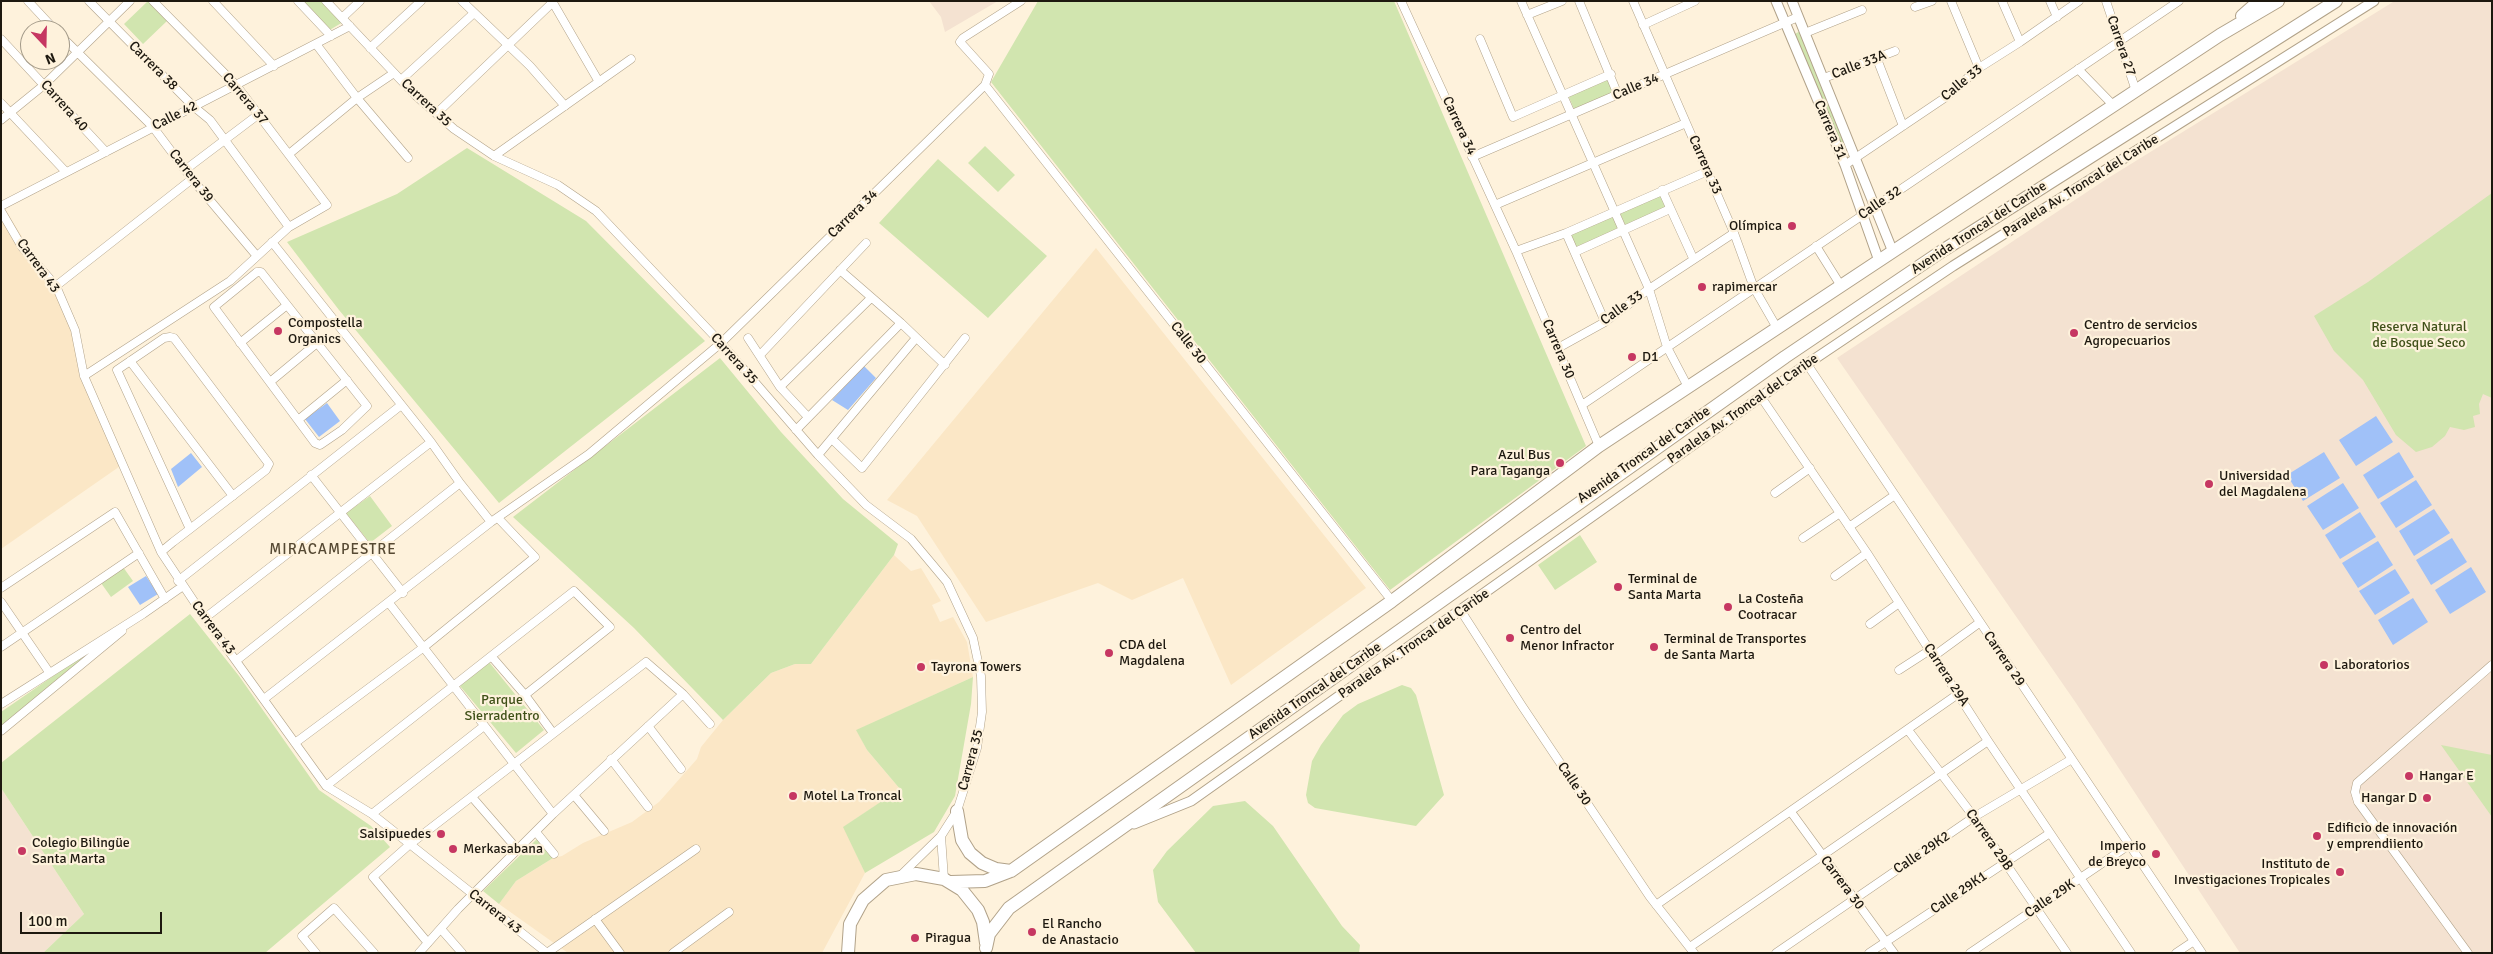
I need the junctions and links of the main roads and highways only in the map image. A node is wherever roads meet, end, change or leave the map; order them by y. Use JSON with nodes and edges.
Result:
{"nodes":[{"id":1,"x":2259,"y":1,"type":"edge"},
{"id":2,"x":2278,"y":1,"type":"edge"},
{"id":3,"x":2336,"y":1,"type":"edge"},
{"id":4,"x":2220,"y":34,"type":"junction"},
{"id":5,"x":957,"y":811,"type":"road end"},
{"id":6,"x":1012,"y":870,"type":"junction"},
{"id":7,"x":948,"y":881,"type":"junction"},
{"id":8,"x":850,"y":924,"type":"junction"},
{"id":9,"x":985,"y":950,"type":"edge"},
{"id":10,"x":840,"y":953,"type":"edge"},
{"id":11,"x":848,"y":953,"type":"edge"}],
"edges":[{"from":1,"to":4,"type":"highway"},
{"from":2,"to":4,"type":"highway","name":"Avenida Troncal del Caribe"},
{"from":3,"to":9,"type":"highway","name":"Avenida Troncal del Caribe"},
{"from":4,"to":6,"type":"highway","name":"Avenida Troncal del Caribe"},
{"from":5,"to":6,"type":"highway"},
{"from":6,"to":7,"type":"highway","name":"Avenida Troncal del Caribe"},
{"from":7,"to":8,"type":"highway","name":"Avenida Troncal del Caribe"},
{"from":7,"to":9,"type":"highway"},
{"from":8,"to":10,"type":"highway"},
{"from":8,"to":11,"type":"highway"}]}
